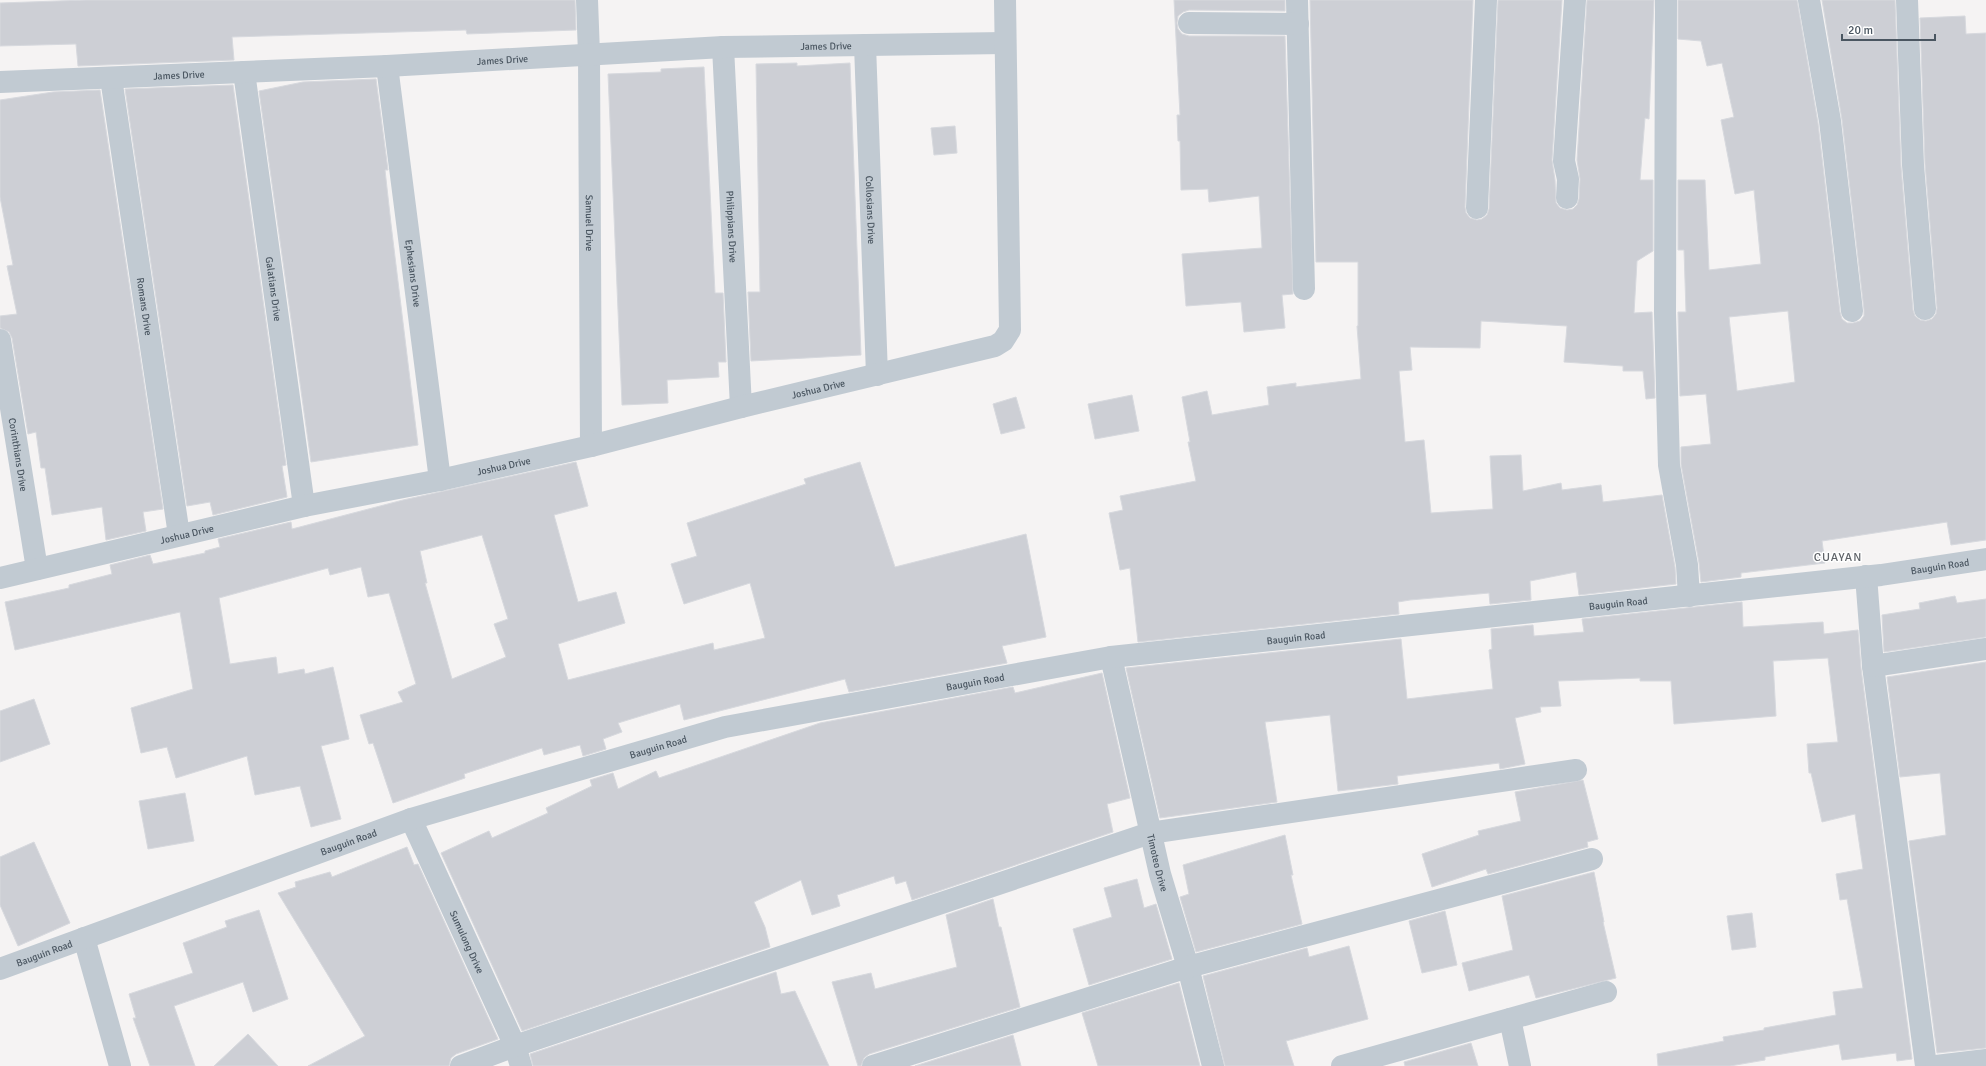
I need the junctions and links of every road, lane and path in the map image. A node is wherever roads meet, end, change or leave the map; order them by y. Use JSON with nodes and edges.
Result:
{"nodes":[{"id":1,"x":586,"y":0,"type":"edge"},
{"id":2,"x":1005,"y":0,"type":"edge"},
{"id":3,"x":1297,"y":0,"type":"edge"},
{"id":4,"x":1486,"y":0,"type":"edge"},
{"id":5,"x":1575,"y":0,"type":"edge"},
{"id":6,"x":1666,"y":0,"type":"edge"},
{"id":7,"x":1809,"y":0,"type":"edge"},
{"id":8,"x":1907,"y":0,"type":"edge"},
{"id":9,"x":1190,"y":23,"type":"dead end"},
{"id":10,"x":1298,"y":24,"type":"junction"},
{"id":11,"x":1005,"y":43,"type":"junction"},
{"id":12,"x":865,"y":45,"type":"junction"},
{"id":13,"x":723,"y":47,"type":"junction"},
{"id":14,"x":589,"y":54,"type":"junction"},
{"id":15,"x":387,"y":66,"type":"junction"},
{"id":16,"x":244,"y":72,"type":"junction"},
{"id":17,"x":111,"y":78,"type":"junction"},
{"id":18,"x":0,"y":82,"type":"edge"},
{"id":19,"x":1567,"y":198,"type":"dead end"},
{"id":20,"x":1477,"y":208,"type":"dead end"},
{"id":21,"x":1304,"y":289,"type":"dead end"},
{"id":22,"x":1925,"y":308,"type":"dead end"},
{"id":23,"x":1852,"y":311,"type":"dead end"},
{"id":24,"x":0,"y":340,"type":"edge"},
{"id":25,"x":877,"y":375,"type":"junction"},
{"id":26,"x":741,"y":407,"type":"junction"},
{"id":27,"x":591,"y":446,"type":"junction"},
{"id":28,"x":440,"y":480,"type":"junction"},
{"id":29,"x":304,"y":506,"type":"junction"},
{"id":30,"x":179,"y":535,"type":"junction"},
{"id":31,"x":1986,"y":559,"type":"edge"},
{"id":32,"x":37,"y":569,"type":"junction"},
{"id":33,"x":1866,"y":576,"type":"junction"},
{"id":34,"x":0,"y":578,"type":"edge"},
{"id":35,"x":1689,"y":596,"type":"junction"},
{"id":36,"x":1986,"y":649,"type":"edge"},
{"id":37,"x":1111,"y":657,"type":"junction"},
{"id":38,"x":1873,"y":666,"type":"junction"},
{"id":39,"x":1576,"y":770,"type":"dead end"},
{"id":40,"x":411,"y":819,"type":"junction"},
{"id":41,"x":1150,"y":833,"type":"junction"},
{"id":42,"x":1592,"y":859,"type":"dead end"},
{"id":43,"x":84,"y":938,"type":"junction"},
{"id":44,"x":1188,"y":967,"type":"junction"},
{"id":45,"x":0,"y":969,"type":"edge"},
{"id":46,"x":1606,"y":992,"type":"dead end"},
{"id":47,"x":1510,"y":1019,"type":"junction"},
{"id":48,"x":518,"y":1056,"type":"edge"},
{"id":49,"x":1986,"y":1060,"type":"edge"},
{"id":50,"x":120,"y":1066,"type":"edge"},
{"id":51,"x":461,"y":1066,"type":"edge"},
{"id":52,"x":872,"y":1066,"type":"edge"},
{"id":53,"x":1213,"y":1066,"type":"edge"},
{"id":54,"x":1342,"y":1066,"type":"edge"},
{"id":55,"x":1520,"y":1066,"type":"edge"},
{"id":56,"x":1926,"y":1066,"type":"edge"},
{"id":57,"x":1936,"y":1066,"type":"edge"}],
"edges":[{"from":1,"to":14,"type":"street","name":"Samuel Drive"},
{"from":2,"to":11,"type":"street"},
{"from":3,"to":10,"type":"street"},
{"from":4,"to":20,"type":"street"},
{"from":5,"to":19,"type":"street"},
{"from":6,"to":35,"type":"street"},
{"from":7,"to":23,"type":"street"},
{"from":8,"to":22,"type":"street"},
{"from":9,"to":10,"type":"street"},
{"from":10,"to":21,"type":"street"},
{"from":11,"to":12,"type":"street","name":"James Drive"},
{"from":11,"to":25,"type":"street","name":"Joshua Drive"},
{"from":12,"to":13,"type":"street","name":"James Drive"},
{"from":12,"to":25,"type":"street","name":"Collosians Drive"},
{"from":13,"to":14,"type":"street","name":"James Drive"},
{"from":13,"to":26,"type":"street","name":"Philippians Drive"},
{"from":14,"to":15,"type":"street","name":"James Drive"},
{"from":14,"to":27,"type":"street","name":"Samuel Drive"},
{"from":15,"to":16,"type":"street","name":"James Drive"},
{"from":15,"to":28,"type":"street","name":"Ephesians Drive"},
{"from":16,"to":17,"type":"street","name":"James Drive"},
{"from":16,"to":29,"type":"street","name":"Galatians Drive"},
{"from":17,"to":18,"type":"street","name":"James Drive"},
{"from":17,"to":30,"type":"street","name":"Romans Drive"},
{"from":24,"to":32,"type":"street","name":"Corinthians Drive"},
{"from":25,"to":26,"type":"street","name":"Joshua Drive"},
{"from":26,"to":27,"type":"street","name":"Joshua Drive"},
{"from":27,"to":28,"type":"street","name":"Joshua Drive"},
{"from":28,"to":29,"type":"street","name":"Joshua Drive"},
{"from":29,"to":30,"type":"street","name":"Joshua Drive"},
{"from":30,"to":32,"type":"street","name":"Joshua Drive"},
{"from":31,"to":33,"type":"street","name":"Bauguin Road"},
{"from":32,"to":34,"type":"street","name":"Joshua Drive"},
{"from":33,"to":35,"type":"street","name":"Bauguin Road"},
{"from":33,"to":38,"type":"street"},
{"from":35,"to":37,"type":"street","name":"Bauguin Road"},
{"from":36,"to":38,"type":"street"},
{"from":37,"to":40,"type":"street","name":"Bauguin Road"},
{"from":37,"to":41,"type":"street","name":"Timoteo Drive"},
{"from":38,"to":56,"type":"street"},
{"from":39,"to":41,"type":"street"},
{"from":40,"to":43,"type":"street","name":"Bauguin Road"},
{"from":40,"to":48,"type":"street","name":"Sumulong Drive"},
{"from":41,"to":44,"type":"street","name":"Timoteo Drive"},
{"from":41,"to":48,"type":"street"},
{"from":42,"to":44,"type":"street"},
{"from":43,"to":45,"type":"street","name":"Bauguin Road"},
{"from":43,"to":50,"type":"street"},
{"from":44,"to":52,"type":"street"},
{"from":44,"to":53,"type":"street","name":"Timoteo Drive"},
{"from":46,"to":47,"type":"street"},
{"from":47,"to":54,"type":"street"},
{"from":47,"to":55,"type":"street"},
{"from":48,"to":51,"type":"street"},
{"from":49,"to":57,"type":"street"}]}
